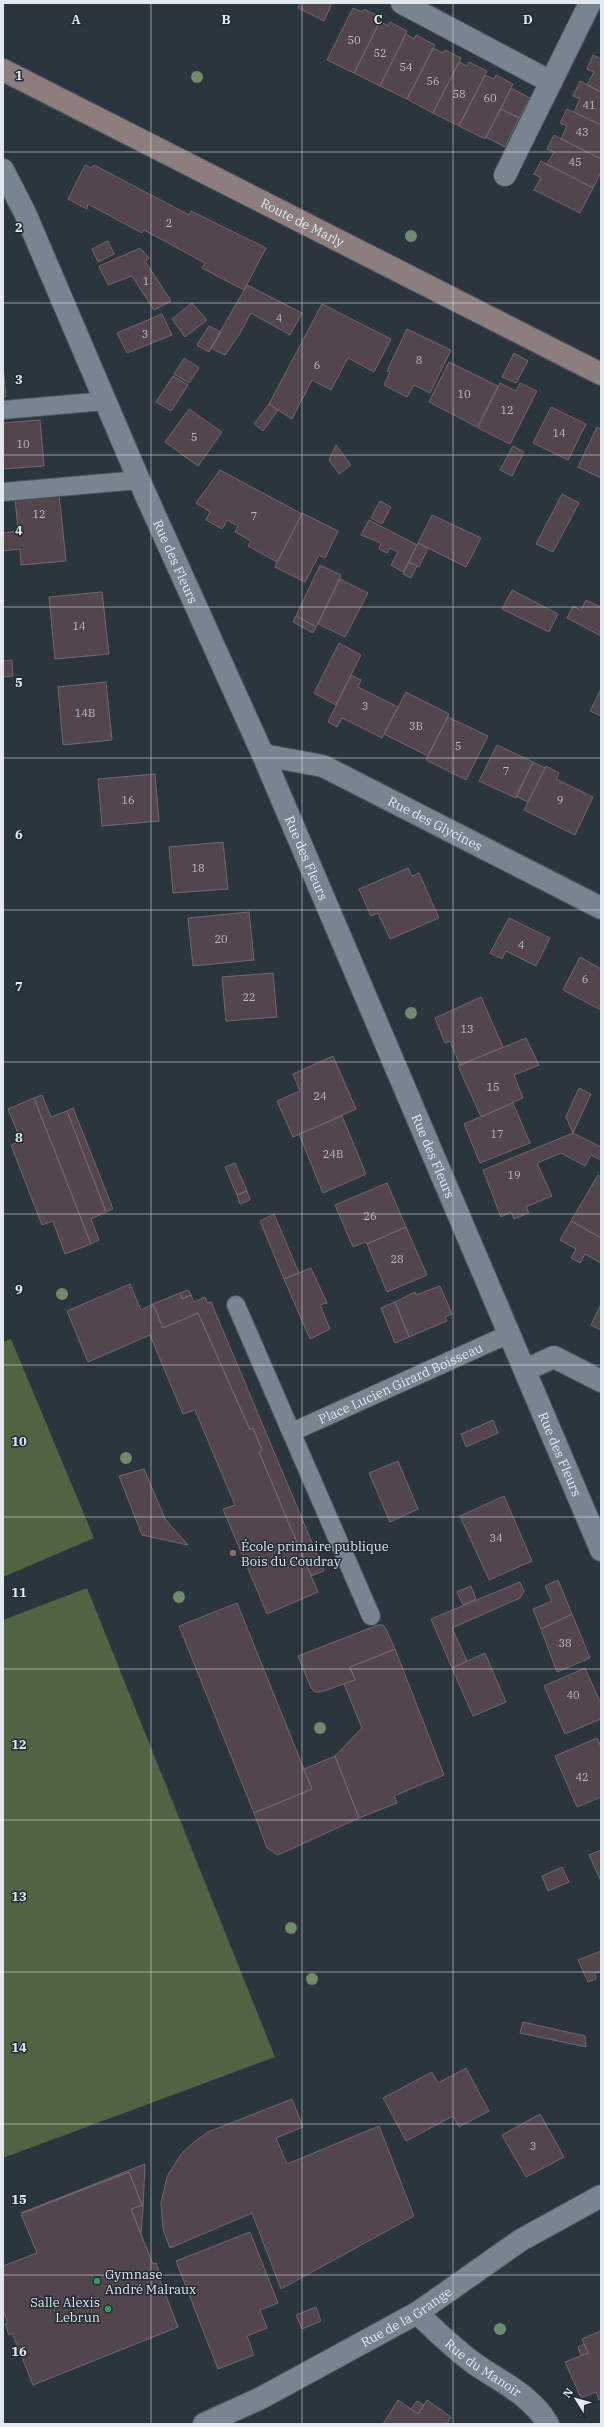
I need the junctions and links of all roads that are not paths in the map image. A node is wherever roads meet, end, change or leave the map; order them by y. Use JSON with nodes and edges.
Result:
{"nodes":[{"id":1,"x":402,"y":3,"type":"edge"},
{"id":2,"x":590,"y":3,"type":"edge"},
{"id":3,"x":3,"y":70,"type":"edge"},
{"id":4,"x":551,"y":82,"type":"junction"},
{"id":5,"x":3,"y":170,"type":"edge"},
{"id":6,"x":505,"y":174,"type":"dead end"},
{"id":7,"x":601,"y":374,"type":"edge"},
{"id":8,"x":105,"y":401,"type":"junction"},
{"id":9,"x":3,"y":410,"type":"edge"},
{"id":10,"x":138,"y":480,"type":"junction"},
{"id":11,"x":3,"y":492,"type":"edge"},
{"id":12,"x":263,"y":756,"type":"junction"},
{"id":13,"x":601,"y":908,"type":"edge"},
{"id":14,"x":236,"y":1305,"type":"dead end"},
{"id":15,"x":509,"y":1334,"type":"junction"},
{"id":16,"x":525,"y":1370,"type":"junction"},
{"id":17,"x":601,"y":1381,"type":"edge"},
{"id":18,"x":292,"y":1432,"type":"junction"},
{"id":19,"x":601,"y":1550,"type":"edge"},
{"id":20,"x":371,"y":1616,"type":"dead end"},
{"id":21,"x":601,"y":2196,"type":"edge"},
{"id":22,"x":417,"y":2313,"type":"junction"},
{"id":23,"x":204,"y":2424,"type":"edge"},
{"id":24,"x":548,"y":2424,"type":"edge"}],
"edges":[{"from":1,"to":4,"type":"street"},
{"from":2,"to":4,"type":"street"},
{"from":3,"to":7,"type":"street","name":"Route de Marly"},
{"from":4,"to":6,"type":"street"},
{"from":5,"to":8,"type":"street","name":"Rue des Fleurs"},
{"from":8,"to":9,"type":"lane"},
{"from":8,"to":10,"type":"street","name":"Rue des Fleurs"},
{"from":10,"to":11,"type":"lane"},
{"from":10,"to":12,"type":"street","name":"Rue des Fleurs"},
{"from":12,"to":13,"type":"street","name":"Rue des Glycines"},
{"from":12,"to":15,"type":"street","name":"Rue des Fleurs"},
{"from":14,"to":18,"type":"lane"},
{"from":15,"to":16,"type":"street","name":"Rue des Fleurs"},
{"from":15,"to":18,"type":"lane","name":"Place Lucien Girard Boisseau"},
{"from":16,"to":17,"type":"street"},
{"from":16,"to":19,"type":"street","name":"Rue des Fleurs"},
{"from":18,"to":20,"type":"lane"},
{"from":21,"to":22,"type":"street","name":"Rue de la Grange"},
{"from":22,"to":23,"type":"street","name":"Rue de la Grange"},
{"from":22,"to":24,"type":"street","name":"Rue du Manoir"}]}
